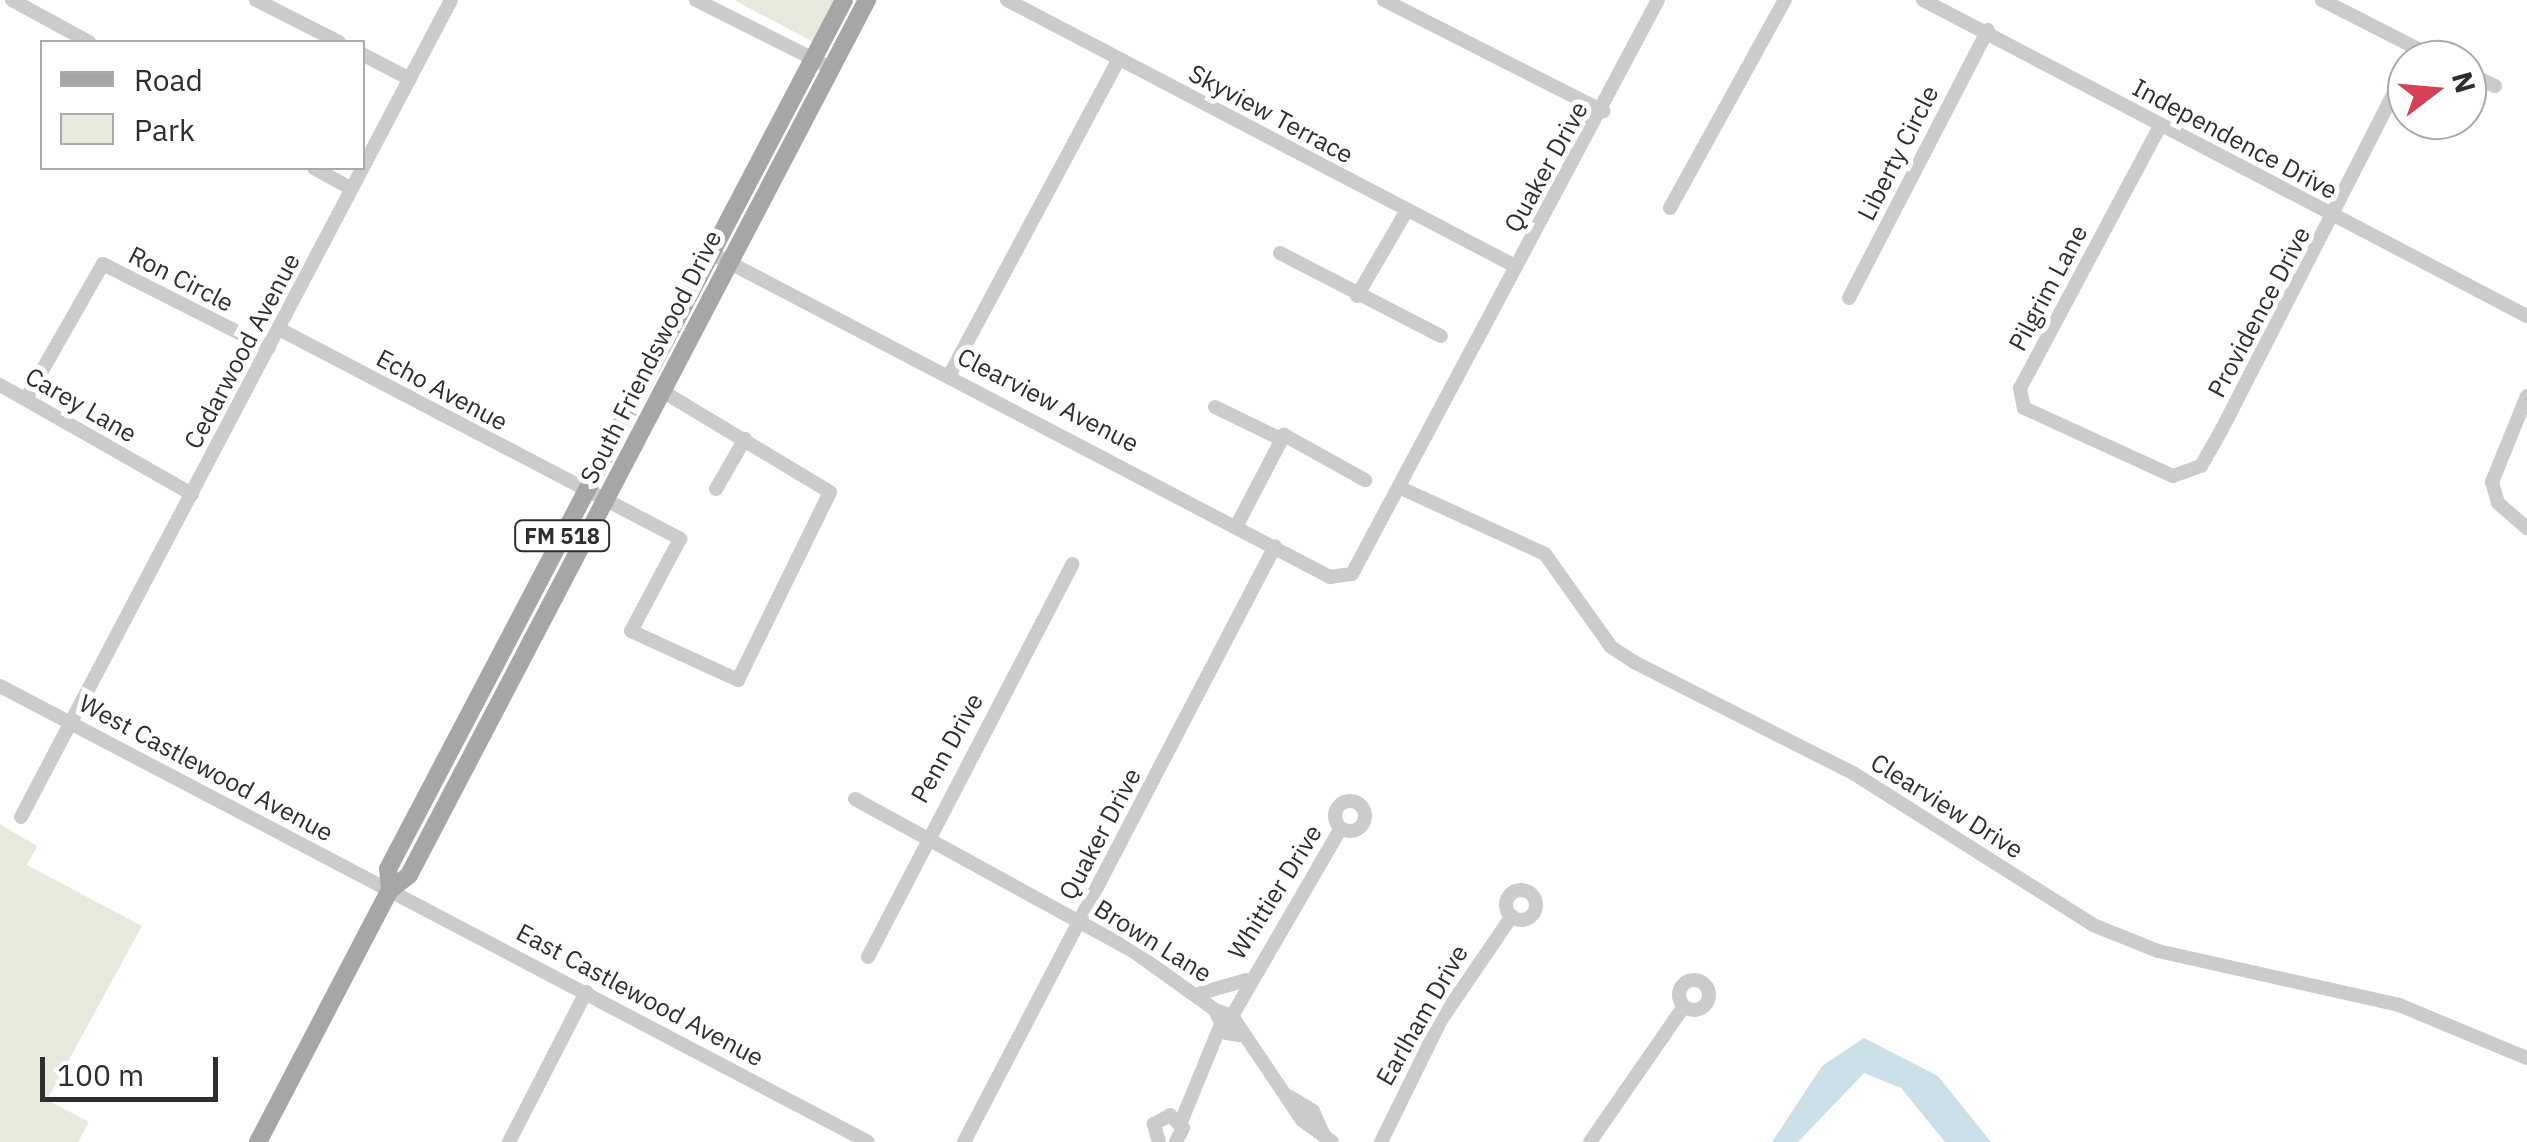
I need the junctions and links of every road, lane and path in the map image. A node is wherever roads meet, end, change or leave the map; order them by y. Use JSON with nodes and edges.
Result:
{"nodes":[{"id":1,"x":12,"y":0,"type":"edge"},
{"id":2,"x":256,"y":0,"type":"edge"},
{"id":3,"x":451,"y":0,"type":"edge"},
{"id":4,"x":696,"y":0,"type":"edge"},
{"id":5,"x":844,"y":0,"type":"edge"},
{"id":6,"x":866,"y":0,"type":"edge"},
{"id":7,"x":1007,"y":0,"type":"edge"},
{"id":8,"x":1384,"y":0,"type":"edge"},
{"id":9,"x":1658,"y":0,"type":"edge"},
{"id":10,"x":1785,"y":0,"type":"edge"},
{"id":11,"x":1923,"y":0,"type":"edge"},
{"id":12,"x":2322,"y":0,"type":"edge"},
{"id":13,"x":1988,"y":30,"type":"junction"},
{"id":14,"x":85,"y":40,"type":"edge"},
{"id":15,"x":336,"y":40,"type":"edge"},
{"id":16,"x":2389,"y":40,"type":"edge"},
{"id":17,"x":365,"y":56,"type":"edge"},
{"id":18,"x":814,"y":58,"type":"junction"},
{"id":19,"x":1119,"y":60,"type":"junction"},
{"id":20,"x":831,"y":68,"type":"junction"},
{"id":21,"x":410,"y":79,"type":"junction"},
{"id":22,"x":2487,"y":82,"type":"edge"},
{"id":23,"x":2495,"y":86,"type":"dead end"},
{"id":24,"x":806,"y":94,"type":"junction"},
{"id":25,"x":2387,"y":109,"type":"edge"},
{"id":26,"x":1603,"y":111,"type":"junction"},
{"id":27,"x":2159,"y":128,"type":"junction"},
{"id":28,"x":365,"y":164,"type":"edge"},
{"id":29,"x":318,"y":170,"type":"edge"},
{"id":30,"x":362,"y":170,"type":"edge"},
{"id":31,"x":352,"y":189,"type":"junction"},
{"id":32,"x":1670,"y":208,"type":"dead end"},
{"id":33,"x":1407,"y":210,"type":"junction"},
{"id":34,"x":2335,"y":217,"type":"junction"},
{"id":35,"x":711,"y":253,"type":"junction"},
{"id":36,"x":1280,"y":254,"type":"dead end"},
{"id":37,"x":730,"y":261,"type":"junction"},
{"id":38,"x":1515,"y":266,"type":"junction"},
{"id":39,"x":1357,"y":296,"type":"junction"},
{"id":40,"x":1849,"y":298,"type":"dead end"},
{"id":41,"x":2527,"y":316,"type":"edge"},
{"id":42,"x":279,"y":328,"type":"junction"},
{"id":43,"x":1441,"y":336,"type":"dead end"},
{"id":44,"x":269,"y":348,"type":"junction"},
{"id":45,"x":950,"y":374,"type":"junction"},
{"id":46,"x":0,"y":384,"type":"edge"},
{"id":47,"x":662,"y":390,"type":"junction"},
{"id":48,"x":2527,"y":396,"type":"edge"},
{"id":49,"x":27,"y":398,"type":"junction"},
{"id":50,"x":1216,"y":407,"type":"dead end"},
{"id":51,"x":745,"y":439,"type":"junction"},
{"id":52,"x":1281,"y":439,"type":"junction"},
{"id":53,"x":2199,"y":467,"type":"joint"},
{"id":54,"x":1366,"y":480,"type":"dead end"},
{"id":55,"x":586,"y":489,"type":"junction"},
{"id":56,"x":716,"y":489,"type":"dead end"},
{"id":57,"x":1402,"y":489,"type":"junction"},
{"id":58,"x":192,"y":494,"type":"junction"},
{"id":59,"x":606,"y":498,"type":"junction"},
{"id":60,"x":1236,"y":525,"type":"junction"},
{"id":61,"x":2527,"y":528,"type":"edge"},
{"id":62,"x":1275,"y":546,"type":"junction"},
{"id":63,"x":1073,"y":564,"type":"dead end"},
{"id":64,"x":1362,"y":568,"type":"joint"},
{"id":65,"x":0,"y":686,"type":"edge"},
{"id":66,"x":70,"y":722,"type":"junction"},
{"id":67,"x":854,"y":798,"type":"dead end"},
{"id":68,"x":21,"y":817,"type":"dead end"},
{"id":69,"x":1340,"y":828,"type":"dead end"},
{"id":70,"x":923,"y":839,"type":"junction"},
{"id":71,"x":390,"y":890,"type":"junction"},
{"id":72,"x":1512,"y":916,"type":"dead end"},
{"id":73,"x":1080,"y":922,"type":"junction"},
{"id":74,"x":868,"y":957,"type":"dead end"},
{"id":75,"x":1247,"y":980,"type":"junction"},
{"id":76,"x":586,"y":992,"type":"junction"},
{"id":77,"x":1201,"y":994,"type":"junction"},
{"id":78,"x":1684,"y":1006,"type":"dead end"},
{"id":79,"x":1215,"y":1010,"type":"junction"},
{"id":80,"x":1232,"y":1016,"type":"junction"},
{"id":81,"x":1220,"y":1027,"type":"junction"},
{"id":82,"x":1238,"y":1035,"type":"junction"},
{"id":83,"x":2527,"y":1058,"type":"edge"},
{"id":84,"x":1181,"y":1122,"type":"junction"},
{"id":85,"x":1327,"y":1137,"type":"edge"},
{"id":86,"x":258,"y":1142,"type":"edge"},
{"id":87,"x":508,"y":1142,"type":"edge"},
{"id":88,"x":868,"y":1142,"type":"edge"},
{"id":89,"x":964,"y":1142,"type":"edge"},
{"id":90,"x":1160,"y":1142,"type":"edge"},
{"id":91,"x":1176,"y":1142,"type":"edge"},
{"id":92,"x":1381,"y":1142,"type":"edge"},
{"id":93,"x":1590,"y":1142,"type":"edge"}],
"edges":[{"from":1,"to":14,"type":"street"},
{"from":2,"to":15,"type":"street"},
{"from":3,"to":21,"type":"street","name":"Cedarwood Avenue"},
{"from":4,"to":18,"type":"street"},
{"from":5,"to":18,"type":"main road","name":"South Friendswood Drive","number":"FM 518"},
{"from":6,"to":20,"type":"main road","name":"South Friendswood Drive","number":"FM 518"},
{"from":7,"to":19,"type":"street","name":"Skyview Terrace"},
{"from":8,"to":26,"type":"street"},
{"from":9,"to":26,"type":"street","name":"Quaker Drive"},
{"from":10,"to":32,"type":"street"},
{"from":11,"to":13,"type":"street","name":"Independence Drive"},
{"from":12,"to":16,"type":"street"},
{"from":13,"to":27,"type":"street","name":"Independence Drive"},
{"from":13,"to":40,"type":"street","name":"Liberty Circle"},
{"from":17,"to":21,"type":"street"},
{"from":18,"to":20,"type":"street"},
{"from":18,"to":24,"type":"main road","name":"South Friendswood Drive","number":"FM 518"},
{"from":19,"to":33,"type":"street","name":"Skyview Terrace"},
{"from":19,"to":45,"type":"street"},
{"from":20,"to":24,"type":"main road","name":"South Friendswood Drive","number":"FM 518"},
{"from":21,"to":28,"type":"street","name":"Cedarwood Avenue"},
{"from":22,"to":23,"type":"street"},
{"from":24,"to":35,"type":"main road","name":"South Friendswood Drive","number":"FM 518"},
{"from":24,"to":37,"type":"main road","name":"South Friendswood Drive","number":"FM 518"},
{"from":25,"to":34,"type":"street","name":"Providence Drive"},
{"from":26,"to":38,"type":"street","name":"Quaker Drive"},
{"from":27,"to":34,"type":"street","name":"Independence Drive"},
{"from":27,"to":53,"type":"street","name":"Pilgrim Lane"},
{"from":29,"to":31,"type":"street"},
{"from":30,"to":31,"type":"street","name":"Cedarwood Avenue"},
{"from":31,"to":42,"type":"street","name":"Cedarwood Avenue"},
{"from":33,"to":38,"type":"street","name":"Skyview Terrace"},
{"from":33,"to":39,"type":"street"},
{"from":34,"to":41,"type":"street","name":"Independence Drive"},
{"from":34,"to":53,"type":"street","name":"Providence Drive"},
{"from":35,"to":37,"type":"street","name":"Clearview Avenue"},
{"from":35,"to":55,"type":"main road","name":"South Friendswood Drive","number":"FM 518"},
{"from":36,"to":39,"type":"street"},
{"from":37,"to":45,"type":"street","name":"Clearview Avenue"},
{"from":37,"to":47,"type":"main road","name":"South Friendswood Drive","number":"FM 518"},
{"from":38,"to":57,"type":"street","name":"Quaker Drive"},
{"from":39,"to":43,"type":"street"},
{"from":42,"to":44,"type":"street","name":"Cedarwood Avenue"},
{"from":42,"to":55,"type":"street","name":"Echo Avenue"},
{"from":44,"to":49,"type":"street","name":"Ron Circle"},
{"from":44,"to":58,"type":"street","name":"Cedarwood Avenue"},
{"from":45,"to":60,"type":"street","name":"Clearview Avenue"},
{"from":46,"to":49,"type":"street","name":"Carey Lane"},
{"from":47,"to":51,"type":"street"},
{"from":47,"to":59,"type":"main road","name":"South Friendswood Drive","number":"FM 518"},
{"from":48,"to":61,"type":"street"},
{"from":49,"to":58,"type":"street","name":"Carey Lane"},
{"from":50,"to":52,"type":"street"},
{"from":51,"to":56,"type":"street"},
{"from":51,"to":59,"type":"street","name":"Echo Avenue"},
{"from":52,"to":54,"type":"street"},
{"from":52,"to":60,"type":"street"},
{"from":55,"to":59,"type":"street","name":"Echo Avenue"},
{"from":55,"to":71,"type":"main road","name":"South Friendswood Drive","number":"FM 518"},
{"from":57,"to":64,"type":"street","name":"Quaker Drive"},
{"from":57,"to":83,"type":"street","name":"Clearview Drive"},
{"from":58,"to":66,"type":"street","name":"Cedarwood Avenue"},
{"from":59,"to":71,"type":"main road","name":"South Friendswood Drive","number":"FM 518"},
{"from":60,"to":62,"type":"street","name":"Clearview Avenue"},
{"from":62,"to":64,"type":"street","name":"Clearview Avenue"},
{"from":62,"to":73,"type":"street","name":"Quaker Drive"},
{"from":63,"to":70,"type":"street","name":"Penn Drive"},
{"from":65,"to":66,"type":"street","name":"West Castlewood Avenue"},
{"from":66,"to":68,"type":"street","name":"Cedarwood Avenue"},
{"from":66,"to":71,"type":"street","name":"West Castlewood Avenue"},
{"from":67,"to":70,"type":"street","name":"Brown Lane"},
{"from":69,"to":75,"type":"street","name":"Whittier Drive"},
{"from":70,"to":73,"type":"street","name":"Brown Lane"},
{"from":70,"to":74,"type":"street","name":"Penn Drive"},
{"from":71,"to":76,"type":"street","name":"East Castlewood Avenue"},
{"from":71,"to":86,"type":"main road","name":"South Friendswood Drive","number":"FM 518"},
{"from":72,"to":92,"type":"street","name":"Earlham Drive"},
{"from":73,"to":77,"type":"street","name":"Brown Lane"},
{"from":73,"to":89,"type":"street","name":"Quaker Drive"},
{"from":75,"to":77,"type":"street","name":"Whittier Drive"},
{"from":75,"to":80,"type":"street","name":"Whittier Drive"},
{"from":76,"to":87,"type":"street"},
{"from":76,"to":88,"type":"street","name":"East Castlewood Avenue"},
{"from":77,"to":79,"type":"street","name":"Brown Lane"},
{"from":78,"to":93,"type":"street"},
{"from":79,"to":80,"type":"street","name":"Brown Lane"},
{"from":79,"to":81,"type":"street","name":"Brown Lane"},
{"from":80,"to":82,"type":"street"},
{"from":81,"to":82,"type":"street"},
{"from":81,"to":84,"type":"street"},
{"from":82,"to":85,"type":"street"},
{"from":84,"to":90,"type":"street"},
{"from":84,"to":91,"type":"street"}]}
